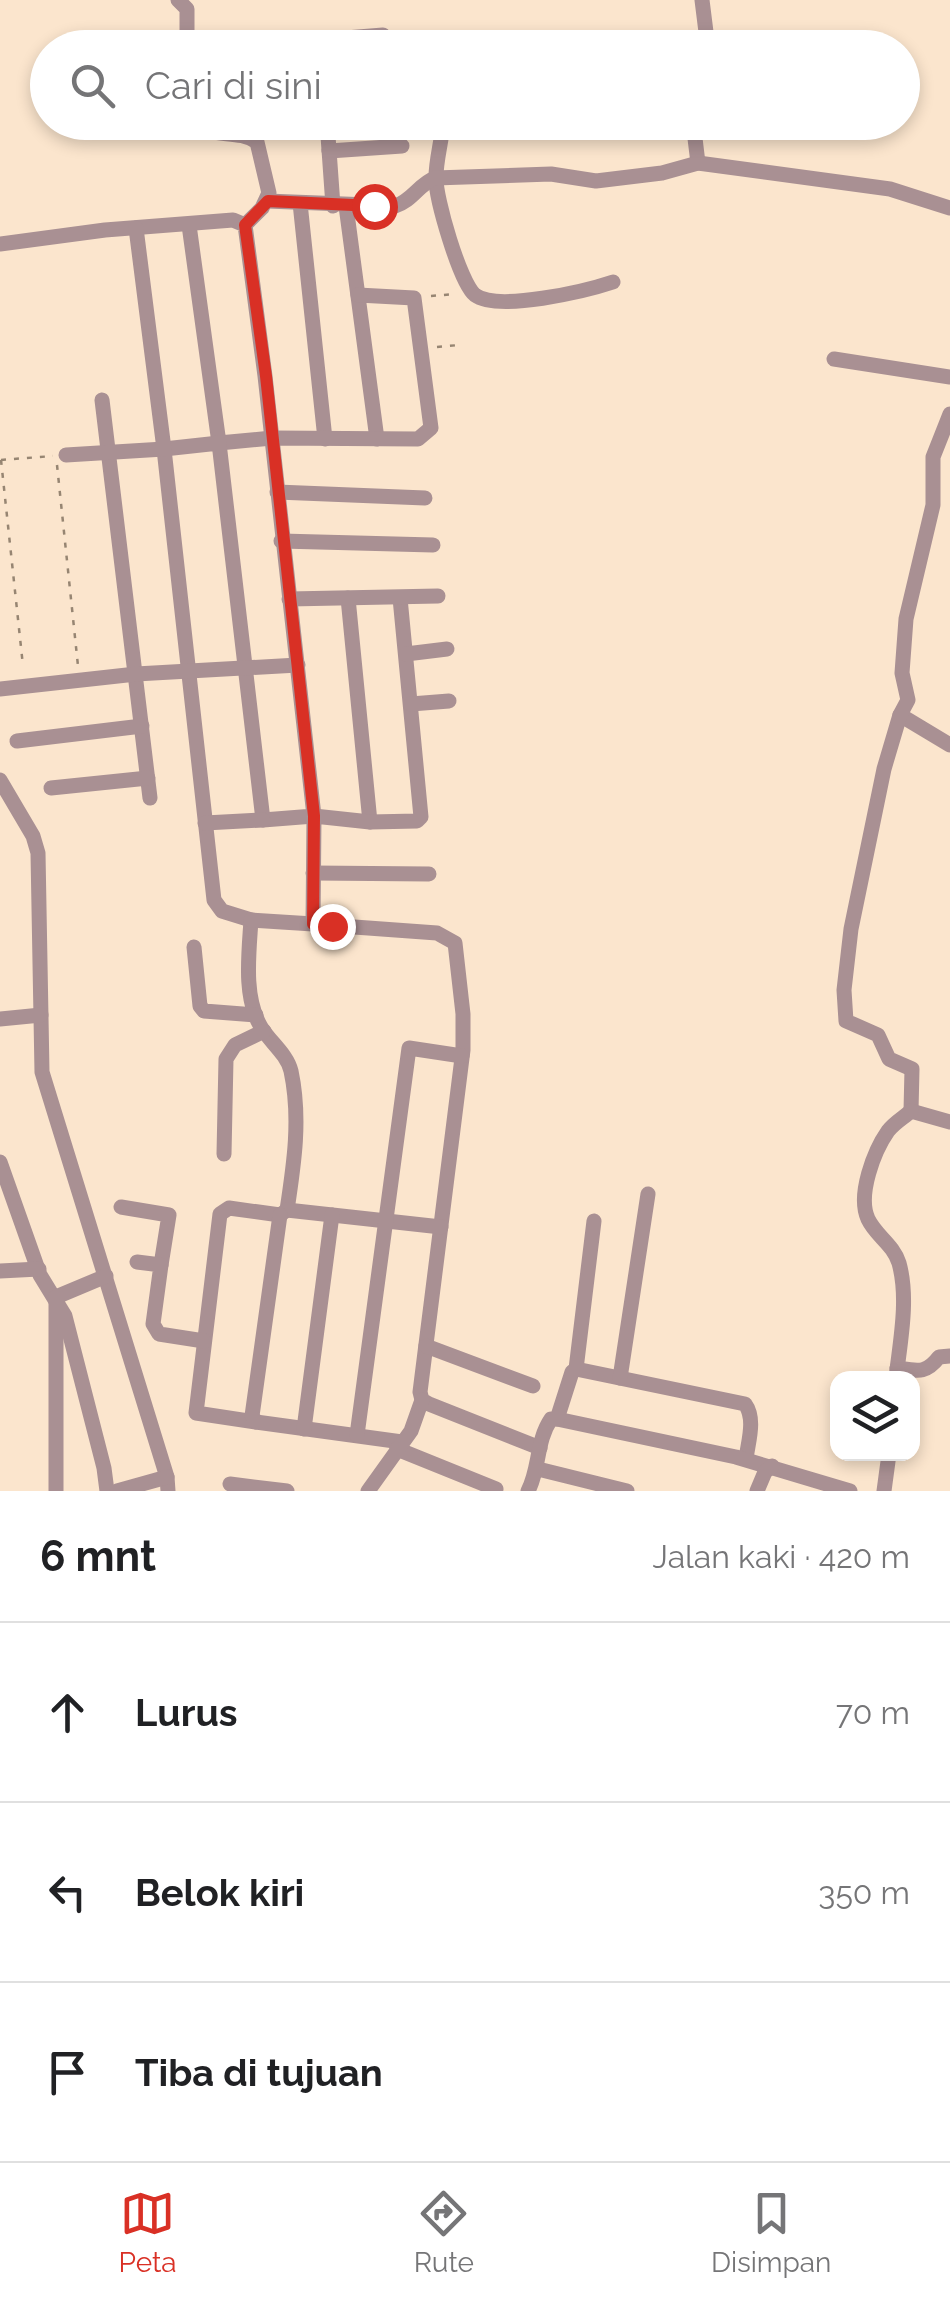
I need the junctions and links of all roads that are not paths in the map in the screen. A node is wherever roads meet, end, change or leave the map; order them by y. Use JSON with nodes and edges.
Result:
{"nodes":[{"id":1,"x":178,"y":0,"type":"edge"},
{"id":2,"x":702,"y":0,"type":"edge"},
{"id":3,"x":187,"y":30,"type":"edge"},
{"id":4,"x":706,"y":30,"type":"edge"},
{"id":5,"x":253,"y":140,"type":"edge"},
{"id":6,"x":328,"y":140,"type":"edge"},
{"id":7,"x":441,"y":140,"type":"edge"},
{"id":8,"x":695,"y":140,"type":"edge"},
{"id":9,"x":402,"y":146,"type":"dead end"},
{"id":10,"x":329,"y":151,"type":"junction"},
{"id":11,"x":698,"y":163,"type":"junction"},
{"id":12,"x":436,"y":178,"type":"junction"},
{"id":13,"x":268,"y":201,"type":"junction"},
{"id":14,"x":300,"y":204,"type":"junction"},
{"id":15,"x":340,"y":206,"type":"junction"},
{"id":16,"x":950,"y":208,"type":"edge"},
{"id":17,"x":188,"y":225,"type":"junction"},
{"id":18,"x":245,"y":225,"type":"junction"},
{"id":19,"x":136,"y":228,"type":"junction"},
{"id":20,"x":0,"y":244,"type":"edge"},
{"id":21,"x":613,"y":282,"type":"dead end"},
{"id":22,"x":358,"y":295,"type":"junction"},
{"id":23,"x":834,"y":359,"type":"dead end"},
{"id":24,"x":950,"y":376,"type":"edge"},
{"id":25,"x":102,"y":400,"type":"dead end"},
{"id":26,"x":950,"y":414,"type":"edge"},
{"id":27,"x":272,"y":438,"type":"junction"},
{"id":28,"x":325,"y":438,"type":"junction"},
{"id":29,"x":377,"y":439,"type":"junction"},
{"id":30,"x":219,"y":444,"type":"junction"},
{"id":31,"x":164,"y":449,"type":"junction"},
{"id":32,"x":110,"y":452,"type":"junction"},
{"id":33,"x":66,"y":455,"type":"dead end"},
{"id":34,"x":278,"y":492,"type":"junction"},
{"id":35,"x":425,"y":498,"type":"dead end"},
{"id":36,"x":282,"y":541,"type":"junction"},
{"id":37,"x":433,"y":545,"type":"dead end"},
{"id":38,"x":438,"y":596,"type":"dead end"},
{"id":39,"x":289,"y":598,"type":"junction"},
{"id":40,"x":348,"y":598,"type":"junction"},
{"id":41,"x":400,"y":598,"type":"junction"},
{"id":42,"x":447,"y":649,"type":"dead end"},
{"id":43,"x":406,"y":654,"type":"junction"},
{"id":44,"x":298,"y":665,"type":"junction"},
{"id":45,"x":246,"y":668,"type":"junction"},
{"id":46,"x":190,"y":670,"type":"junction"},
{"id":47,"x":136,"y":674,"type":"junction"},
{"id":48,"x":0,"y":689,"type":"edge"},
{"id":49,"x":449,"y":702,"type":"dead end"},
{"id":50,"x":411,"y":704,"type":"junction"},
{"id":51,"x":900,"y":715,"type":"junction"},
{"id":52,"x":142,"y":726,"type":"junction"},
{"id":53,"x":17,"y":740,"type":"dead end"},
{"id":54,"x":950,"y":745,"type":"edge"},
{"id":55,"x":148,"y":778,"type":"junction"},
{"id":56,"x":0,"y":780,"type":"edge"},
{"id":57,"x":50,"y":788,"type":"dead end"},
{"id":58,"x":150,"y":798,"type":"dead end"},
{"id":59,"x":4,"y":801,"type":"edge"},
{"id":60,"x":314,"y":816,"type":"junction"},
{"id":61,"x":263,"y":820,"type":"junction"},
{"id":62,"x":205,"y":822,"type":"junction"},
{"id":63,"x":370,"y":822,"type":"junction"},
{"id":64,"x":312,"y":873,"type":"junction"},
{"id":65,"x":429,"y":874,"type":"dead end"},
{"id":66,"x":251,"y":920,"type":"junction"},
{"id":67,"x":313,"y":924,"type":"junction"},
{"id":68,"x":194,"y":947,"type":"dead end"},
{"id":69,"x":41,"y":1015,"type":"junction"},
{"id":70,"x":256,"y":1015,"type":"junction"},
{"id":71,"x":0,"y":1019,"type":"edge"},
{"id":72,"x":264,"y":1030,"type":"junction"},
{"id":73,"x":462,"y":1056,"type":"junction"},
{"id":74,"x":911,"y":1110,"type":"junction"},
{"id":75,"x":950,"y":1122,"type":"edge"},
{"id":76,"x":224,"y":1154,"type":"dead end"},
{"id":77,"x":0,"y":1162,"type":"edge"},
{"id":78,"x":648,"y":1194,"type":"dead end"},
{"id":79,"x":120,"y":1208,"type":"dead end"},
{"id":80,"x":283,"y":1212,"type":"junction"},
{"id":81,"x":332,"y":1215,"type":"junction"},
{"id":82,"x":386,"y":1221,"type":"junction"},
{"id":83,"x":594,"y":1221,"type":"dead end"},
{"id":84,"x":441,"y":1227,"type":"junction"},
{"id":85,"x":138,"y":1262,"type":"dead end"},
{"id":86,"x":161,"y":1265,"type":"junction"},
{"id":87,"x":38,"y":1270,"type":"junction"},
{"id":88,"x":0,"y":1271,"type":"edge"},
{"id":89,"x":106,"y":1276,"type":"junction"},
{"id":90,"x":56,"y":1296,"type":"junction"},
{"id":91,"x":204,"y":1341,"type":"junction"},
{"id":92,"x":426,"y":1346,"type":"junction"},
{"id":93,"x":950,"y":1356,"type":"edge"},
{"id":94,"x":576,"y":1369,"type":"junction"},
{"id":95,"x":897,"y":1371,"type":"edge"},
{"id":96,"x":920,"y":1372,"type":"edge"},
{"id":97,"x":620,"y":1378,"type":"junction"},
{"id":98,"x":533,"y":1386,"type":"dead end"},
{"id":99,"x":422,"y":1400,"type":"junction"},
{"id":100,"x":558,"y":1419,"type":"junction"},
{"id":101,"x":256,"y":1422,"type":"junction"},
{"id":102,"x":304,"y":1429,"type":"junction"},
{"id":103,"x":357,"y":1435,"type":"junction"},
{"id":104,"x":399,"y":1446,"type":"junction"},
{"id":105,"x":540,"y":1448,"type":"junction"},
{"id":106,"x":746,"y":1460,"type":"junction"},
{"id":107,"x":887,"y":1461,"type":"edge"},
{"id":108,"x":772,"y":1466,"type":"junction"},
{"id":109,"x":538,"y":1469,"type":"junction"},
{"id":110,"x":167,"y":1484,"type":"edge"},
{"id":111,"x":230,"y":1484,"type":"dead end"},
{"id":112,"x":496,"y":1488,"type":"dead end"},
{"id":113,"x":56,"y":1491,"type":"edge"},
{"id":114,"x":108,"y":1491,"type":"edge"},
{"id":115,"x":116,"y":1491,"type":"edge"},
{"id":116,"x":287,"y":1491,"type":"edge"},
{"id":117,"x":368,"y":1491,"type":"edge"},
{"id":118,"x":528,"y":1491,"type":"edge"},
{"id":119,"x":627,"y":1491,"type":"edge"},
{"id":120,"x":758,"y":1491,"type":"edge"},
{"id":121,"x":850,"y":1491,"type":"edge"},
{"id":122,"x":884,"y":1491,"type":"edge"}],
"edges":[{"from":1,"to":3,"type":"street"},
{"from":2,"to":4,"type":"street"},
{"from":5,"to":13,"type":"street"},
{"from":6,"to":10,"type":"street"},
{"from":7,"to":12,"type":"street"},
{"from":8,"to":11,"type":"street"},
{"from":9,"to":10,"type":"street"},
{"from":10,"to":15,"type":"street"},
{"from":11,"to":12,"type":"street"},
{"from":11,"to":16,"type":"street"},
{"from":12,"to":15,"type":"street"},
{"from":12,"to":21,"type":"street"},
{"from":13,"to":14,"type":"street"},
{"from":13,"to":18,"type":"street"},
{"from":14,"to":15,"type":"street"},
{"from":14,"to":28,"type":"street"},
{"from":15,"to":22,"type":"street"},
{"from":17,"to":18,"type":"street"},
{"from":17,"to":19,"type":"street"},
{"from":17,"to":30,"type":"street"},
{"from":18,"to":27,"type":"street"},
{"from":19,"to":20,"type":"street"},
{"from":19,"to":31,"type":"street"},
{"from":22,"to":29,"type":"street"},
{"from":22,"to":29,"type":"street"},
{"from":23,"to":24,"type":"street"},
{"from":25,"to":32,"type":"street"},
{"from":26,"to":51,"type":"street"},
{"from":27,"to":28,"type":"street"},
{"from":27,"to":30,"type":"street"},
{"from":27,"to":34,"type":"street"},
{"from":28,"to":29,"type":"street"},
{"from":30,"to":31,"type":"street"},
{"from":30,"to":45,"type":"street"},
{"from":31,"to":32,"type":"street"},
{"from":31,"to":46,"type":"street"},
{"from":32,"to":33,"type":"street"},
{"from":32,"to":47,"type":"street"},
{"from":34,"to":35,"type":"street"},
{"from":34,"to":36,"type":"street"},
{"from":36,"to":37,"type":"street"},
{"from":36,"to":39,"type":"street"},
{"from":38,"to":41,"type":"street"},
{"from":39,"to":40,"type":"street"},
{"from":39,"to":44,"type":"street"},
{"from":40,"to":41,"type":"street"},
{"from":40,"to":63,"type":"street"},
{"from":41,"to":43,"type":"street"},
{"from":42,"to":43,"type":"street"},
{"from":43,"to":50,"type":"street"},
{"from":44,"to":45,"type":"street"},
{"from":44,"to":60,"type":"street"},
{"from":45,"to":46,"type":"street"},
{"from":45,"to":61,"type":"street"},
{"from":46,"to":47,"type":"street"},
{"from":46,"to":62,"type":"street"},
{"from":47,"to":48,"type":"street"},
{"from":47,"to":52,"type":"street"},
{"from":49,"to":50,"type":"street"},
{"from":50,"to":63,"type":"street"},
{"from":51,"to":54,"type":"street"},
{"from":51,"to":74,"type":"street"},
{"from":52,"to":53,"type":"street"},
{"from":52,"to":55,"type":"street"},
{"from":55,"to":57,"type":"street"},
{"from":55,"to":58,"type":"street"},
{"from":56,"to":59,"type":"street"},
{"from":59,"to":69,"type":"street"},
{"from":60,"to":61,"type":"street"},
{"from":60,"to":63,"type":"street"},
{"from":60,"to":64,"type":"street"},
{"from":61,"to":62,"type":"street"},
{"from":62,"to":66,"type":"street"},
{"from":64,"to":65,"type":"street"},
{"from":64,"to":67,"type":"street"},
{"from":66,"to":67,"type":"street"},
{"from":66,"to":70,"type":"street"},
{"from":67,"to":73,"type":"street"},
{"from":68,"to":70,"type":"street"},
{"from":69,"to":71,"type":"street"},
{"from":69,"to":89,"type":"street"},
{"from":70,"to":72,"type":"street"},
{"from":72,"to":76,"type":"street"},
{"from":72,"to":80,"type":"street"},
{"from":73,"to":82,"type":"street"},
{"from":73,"to":84,"type":"street"},
{"from":74,"to":75,"type":"street"},
{"from":74,"to":95,"type":"street"},
{"from":77,"to":87,"type":"street"},
{"from":78,"to":97,"type":"street"},
{"from":79,"to":86,"type":"street"},
{"from":80,"to":81,"type":"street"},
{"from":80,"to":91,"type":"street"},
{"from":80,"to":101,"type":"street"},
{"from":81,"to":82,"type":"street"},
{"from":81,"to":102,"type":"street"},
{"from":82,"to":84,"type":"street"},
{"from":82,"to":103,"type":"street"},
{"from":83,"to":94,"type":"street"},
{"from":84,"to":92,"type":"street"},
{"from":85,"to":86,"type":"street"},
{"from":86,"to":91,"type":"street"},
{"from":87,"to":88,"type":"street"},
{"from":87,"to":90,"type":"street"},
{"from":89,"to":90,"type":"street"},
{"from":89,"to":110,"type":"street"},
{"from":90,"to":113,"type":"street"},
{"from":90,"to":114,"type":"street"},
{"from":91,"to":101,"type":"street"},
{"from":92,"to":98,"type":"street"},
{"from":92,"to":99,"type":"street"},
{"from":93,"to":96,"type":"street"},
{"from":94,"to":97,"type":"street"},
{"from":94,"to":100,"type":"street"},
{"from":97,"to":106,"type":"street"},
{"from":99,"to":104,"type":"street"},
{"from":99,"to":105,"type":"street"},
{"from":100,"to":105,"type":"street"},
{"from":100,"to":106,"type":"street"},
{"from":101,"to":102,"type":"street"},
{"from":102,"to":103,"type":"street"},
{"from":103,"to":104,"type":"street"},
{"from":104,"to":112,"type":"street"},
{"from":104,"to":117,"type":"street"},
{"from":105,"to":109,"type":"street"},
{"from":106,"to":108,"type":"street"},
{"from":107,"to":122,"type":"street"},
{"from":108,"to":120,"type":"street"},
{"from":108,"to":121,"type":"street"},
{"from":109,"to":118,"type":"street"},
{"from":109,"to":119,"type":"street"},
{"from":110,"to":115,"type":"street"},
{"from":111,"to":116,"type":"street"}]}
